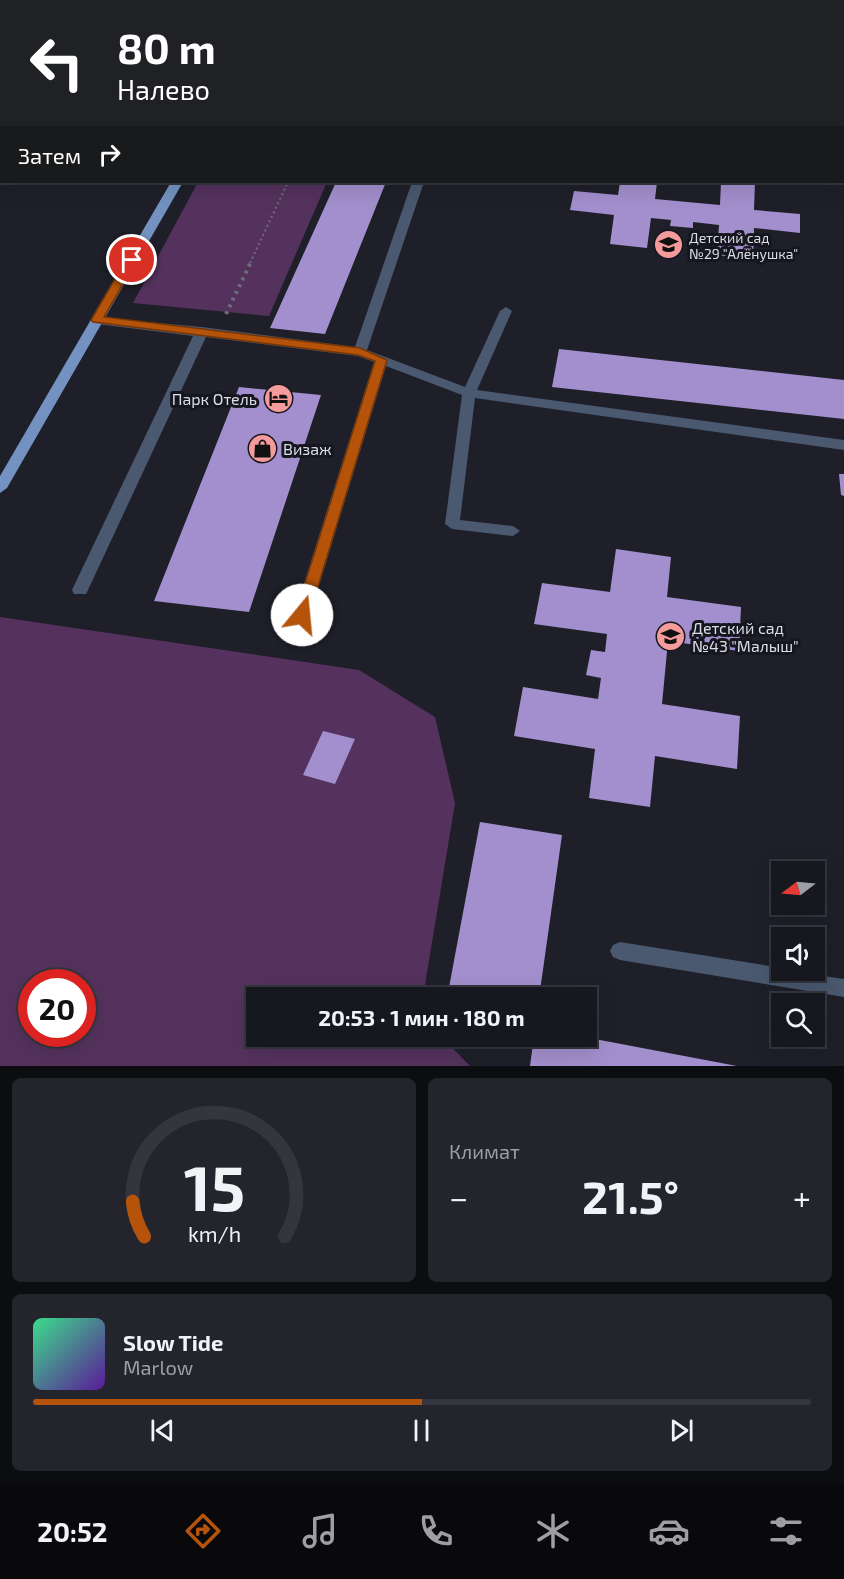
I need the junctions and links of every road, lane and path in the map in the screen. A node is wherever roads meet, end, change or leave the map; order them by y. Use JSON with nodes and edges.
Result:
{"nodes":[{"id":1,"x":176,"y":183,"type":"edge"},
{"id":2,"x":288,"y":183,"type":"edge"},
{"id":3,"x":418,"y":183,"type":"edge"},
{"id":4,"x":506,"y":311,"type":"dead end"},
{"id":5,"x":225,"y":315,"type":"dead end"},
{"id":6,"x":97,"y":320,"type":"junction"},
{"id":7,"x":202,"y":331,"type":"junction"},
{"id":8,"x":360,"y":352,"type":"junction"},
{"id":9,"x":381,"y":360,"type":"junction"},
{"id":10,"x":469,"y":393,"type":"junction"},
{"id":11,"x":844,"y":445,"type":"edge"},
{"id":12,"x":0,"y":488,"type":"edge"},
{"id":13,"x":513,"y":531,"type":"dead end"},
{"id":14,"x":80,"y":590,"type":"dead end"},
{"id":15,"x":302,"y":615,"type":"dead end"},
{"id":16,"x":620,"y":951,"type":"dead end"},
{"id":17,"x":844,"y":988,"type":"edge"}],
"edges":[{"from":1,"to":6,"type":"main road"},
{"from":2,"to":5,"type":"path"},
{"from":3,"to":8,"type":"street"},
{"from":4,"to":10,"type":"street"},
{"from":6,"to":7,"type":"street"},
{"from":6,"to":12,"type":"main road"},
{"from":7,"to":8,"type":"street"},
{"from":7,"to":14,"type":"street"},
{"from":8,"to":9,"type":"street"},
{"from":9,"to":10,"type":"street"},
{"from":9,"to":15,"type":"street"},
{"from":10,"to":11,"type":"street"},
{"from":10,"to":13,"type":"street"},
{"from":16,"to":17,"type":"street"}]}
